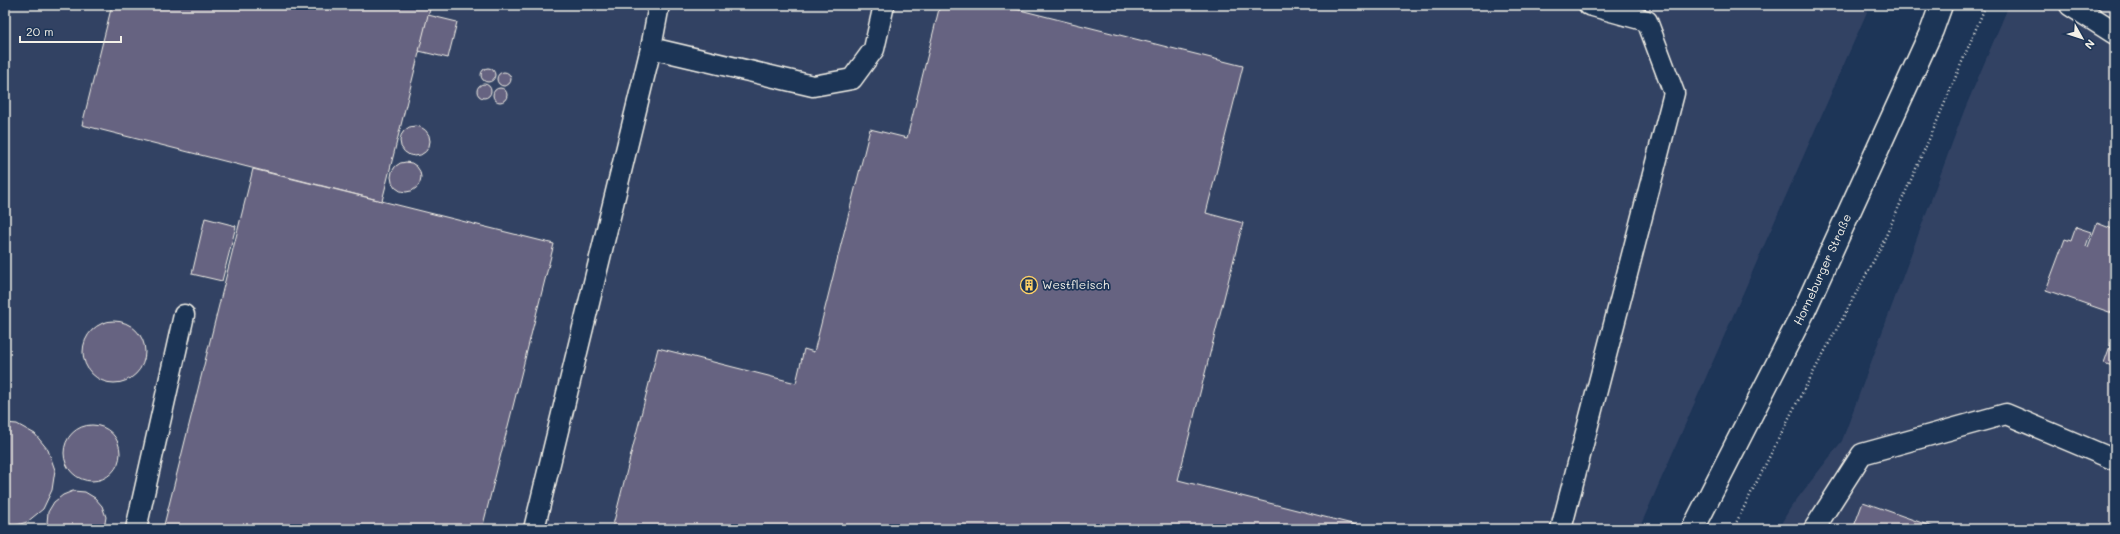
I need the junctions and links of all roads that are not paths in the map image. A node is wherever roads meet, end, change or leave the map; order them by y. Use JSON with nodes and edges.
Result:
{"nodes":[{"id":1,"x":659,"y":5,"type":"edge"},
{"id":2,"x":884,"y":5,"type":"edge"},
{"id":3,"x":1589,"y":5,"type":"edge"},
{"id":4,"x":1941,"y":5,"type":"edge"},
{"id":5,"x":2071,"y":5,"type":"edge"},
{"id":6,"x":2115,"y":32,"type":"edge"},
{"id":7,"x":651,"y":48,"type":"junction"},
{"id":8,"x":184,"y":315,"type":"dead end"},
{"id":9,"x":2115,"y":460,"type":"edge"},
{"id":10,"x":136,"y":529,"type":"edge"},
{"id":11,"x":534,"y":529,"type":"edge"},
{"id":12,"x":1561,"y":529,"type":"edge"},
{"id":13,"x":1693,"y":529,"type":"edge"},
{"id":14,"x":1814,"y":529,"type":"edge"}],
"edges":[{"from":1,"to":7,"type":"lane"},
{"from":2,"to":7,"type":"lane"},
{"from":3,"to":12,"type":"lane"},
{"from":4,"to":13,"type":"main road","name":"Horneburger Straße"},
{"from":5,"to":6,"type":"main road"},
{"from":7,"to":11,"type":"lane"},
{"from":8,"to":10,"type":"lane"},
{"from":9,"to":14,"type":"lane"}]}
